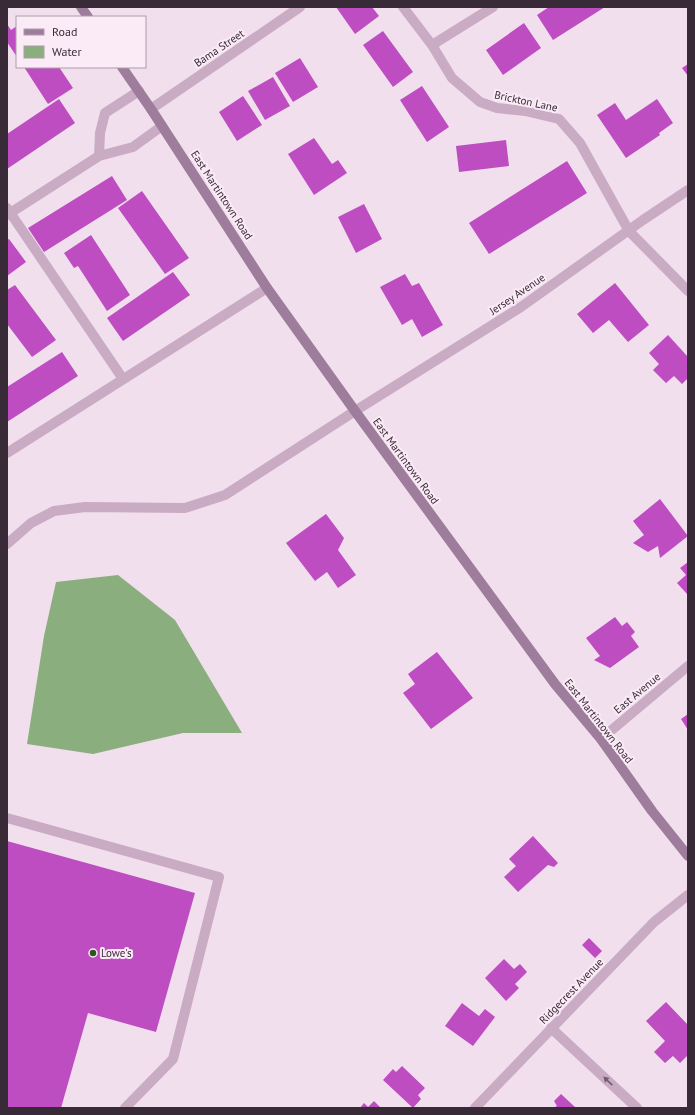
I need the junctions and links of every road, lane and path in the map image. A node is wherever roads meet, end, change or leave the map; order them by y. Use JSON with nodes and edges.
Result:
{"nodes":[{"id":1,"x":81,"y":7,"type":"edge"},
{"id":2,"x":300,"y":7,"type":"edge"},
{"id":3,"x":403,"y":7,"type":"edge"},
{"id":4,"x":492,"y":7,"type":"edge"},
{"id":5,"x":87,"y":16,"type":"edge"},
{"id":6,"x":432,"y":45,"type":"junction"},
{"id":7,"x":123,"y":68,"type":"edge"},
{"id":8,"x":139,"y":91,"type":"junction"},
{"id":9,"x":151,"y":109,"type":"junction"},
{"id":10,"x":162,"y":126,"type":"junction"},
{"id":11,"x":99,"y":156,"type":"junction"},
{"id":12,"x":688,"y":190,"type":"edge"},
{"id":13,"x":8,"y":212,"type":"edge"},
{"id":14,"x":629,"y":231,"type":"junction"},
{"id":15,"x":267,"y":288,"type":"junction"},
{"id":16,"x":688,"y":291,"type":"edge"},
{"id":17,"x":122,"y":379,"type":"junction"},
{"id":18,"x":355,"y":411,"type":"junction"},
{"id":19,"x":7,"y":453,"type":"edge"},
{"id":20,"x":7,"y":544,"type":"edge"},
{"id":21,"x":688,"y":666,"type":"edge"},
{"id":22,"x":601,"y":740,"type":"junction"},
{"id":23,"x":7,"y":818,"type":"edge"},
{"id":24,"x":688,"y":856,"type":"edge"},
{"id":25,"x":688,"y":895,"type":"edge"},
{"id":26,"x":552,"y":1028,"type":"junction"},
{"id":27,"x":126,"y":1108,"type":"edge"},
{"id":28,"x":475,"y":1108,"type":"edge"},
{"id":29,"x":637,"y":1108,"type":"edge"}],
"edges":[{"from":1,"to":5,"type":"main road"},
{"from":2,"to":9,"type":"street","name":"Bama Street"},
{"from":3,"to":6,"type":"street","name":"Brickton Lane"},
{"from":4,"to":6,"type":"street"},
{"from":6,"to":14,"type":"street","name":"Brickton Lane"},
{"from":7,"to":8,"type":"main road","name":"East Martintown Road"},
{"from":8,"to":9,"type":"main road","name":"East Martintown Road"},
{"from":8,"to":11,"type":"street"},
{"from":9,"to":10,"type":"main road","name":"East Martintown Road"},
{"from":10,"to":11,"type":"street"},
{"from":10,"to":15,"type":"main road","name":"East Martintown Road"},
{"from":11,"to":13,"type":"street"},
{"from":12,"to":14,"type":"street","name":"Jersey Avenue"},
{"from":13,"to":17,"type":"street"},
{"from":14,"to":16,"type":"street","name":"Brickton Lane"},
{"from":14,"to":18,"type":"street","name":"Jersey Avenue"},
{"from":15,"to":17,"type":"street"},
{"from":15,"to":18,"type":"main road","name":"East Martintown Road"},
{"from":17,"to":19,"type":"street"},
{"from":18,"to":20,"type":"street","name":"Jersey Avenue"},
{"from":18,"to":22,"type":"main road","name":"East Martintown Road"},
{"from":21,"to":22,"type":"street","name":"East Avenue"},
{"from":22,"to":24,"type":"main road","name":"East Martintown Road"},
{"from":23,"to":27,"type":"street"},
{"from":25,"to":26,"type":"street","name":"Ridgecrest Avenue"},
{"from":26,"to":28,"type":"street","name":"Ridgecrest Avenue"},
{"from":29,"to":26,"type":"street","one_way":true}]}
